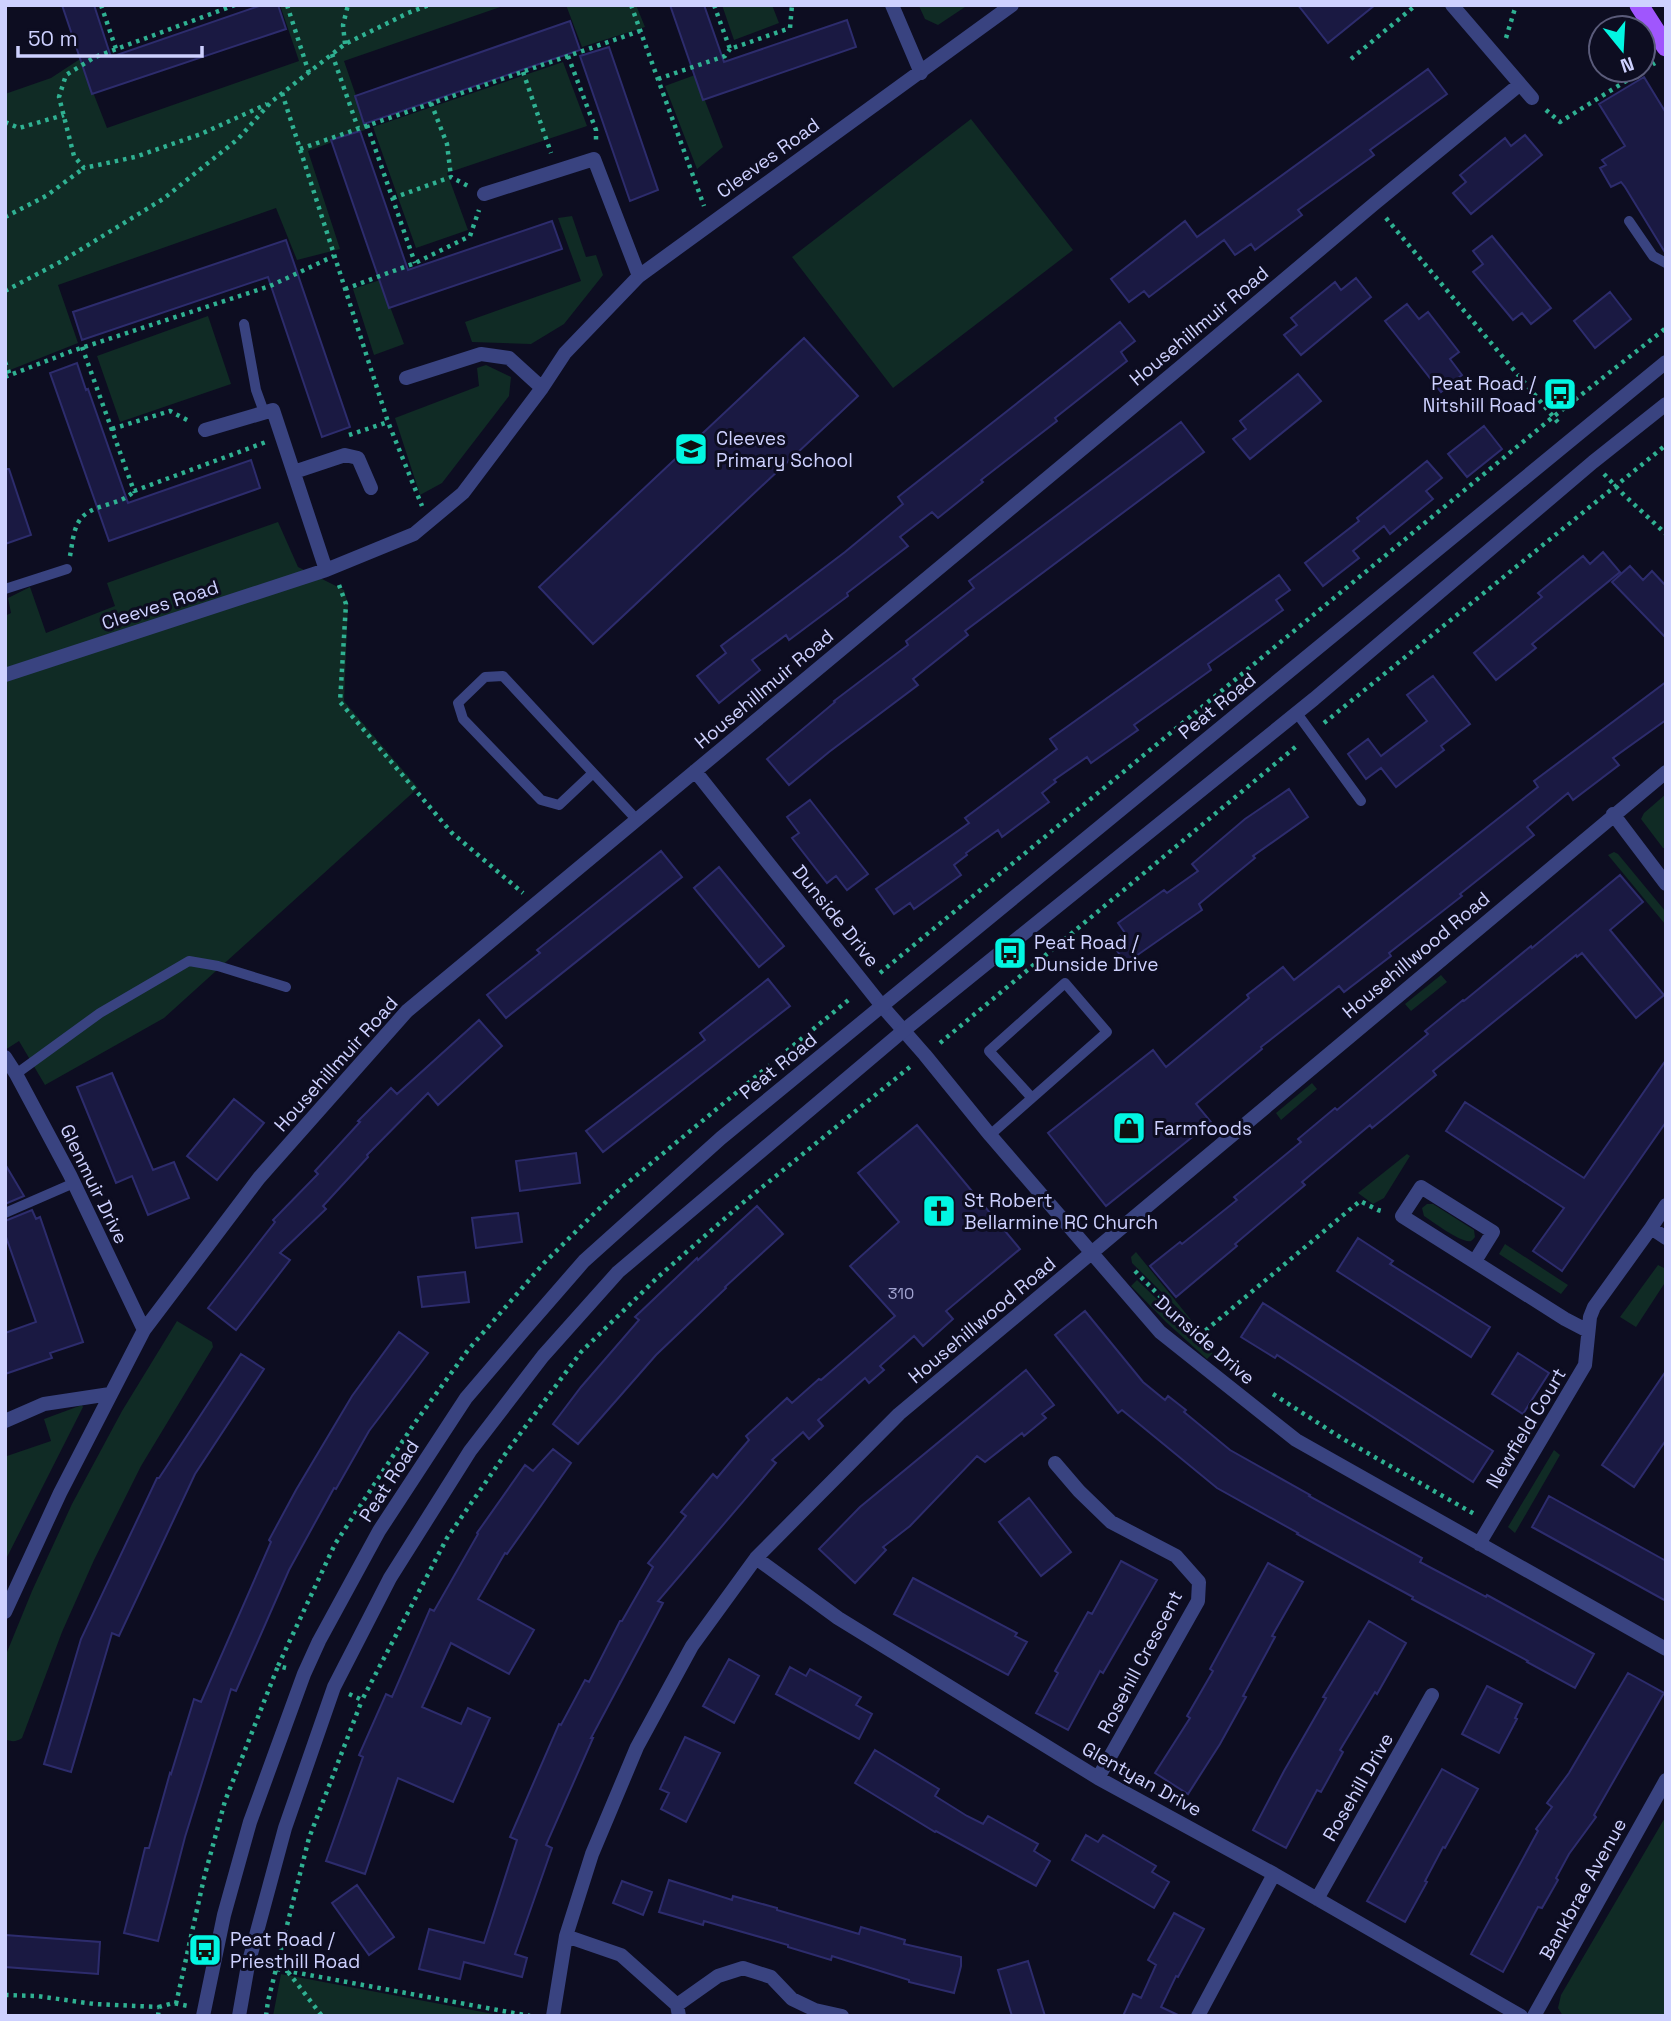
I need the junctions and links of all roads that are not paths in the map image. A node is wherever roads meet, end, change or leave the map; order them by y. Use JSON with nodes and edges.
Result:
{"nodes":[{"id":1,"x":892,"y":5,"type":"edge"},
{"id":2,"x":1012,"y":5,"type":"edge"},
{"id":3,"x":1452,"y":5,"type":"edge"},
{"id":4,"x":1639,"y":5,"type":"edge"},
{"id":5,"x":1666,"y":47,"type":"edge"},
{"id":6,"x":921,"y":73,"type":"junction"},
{"id":7,"x":1519,"y":85,"type":"junction"},
{"id":8,"x":1532,"y":98,"type":"road end"},
{"id":9,"x":484,"y":194,"type":"road end"},
{"id":10,"x":1629,"y":221,"type":"dead end"},
{"id":11,"x":1666,"y":263,"type":"edge"},
{"id":12,"x":639,"y":276,"type":"junction"},
{"id":13,"x":244,"y":324,"type":"dead end"},
{"id":14,"x":1666,"y":362,"type":"edge"},
{"id":15,"x":406,"y":378,"type":"dead end"},
{"id":16,"x":542,"y":388,"type":"junction"},
{"id":17,"x":1666,"y":404,"type":"edge"},
{"id":18,"x":264,"y":412,"type":"junction"},
{"id":19,"x":205,"y":430,"type":"road end"},
{"id":20,"x":293,"y":472,"type":"junction"},
{"id":21,"x":371,"y":488,"type":"dead end"},
{"id":22,"x":67,"y":569,"type":"road end"},
{"id":23,"x":326,"y":570,"type":"junction"},
{"id":24,"x":5,"y":589,"type":"edge"},
{"id":25,"x":5,"y":676,"type":"edge"},
{"id":26,"x":1296,"y":712,"type":"junction"},
{"id":27,"x":695,"y":771,"type":"junction"},
{"id":28,"x":1666,"y":772,"type":"edge"},
{"id":29,"x":593,"y":773,"type":"junction"},
{"id":30,"x":1362,"y":801,"type":"dead end"},
{"id":31,"x":1613,"y":814,"type":"junction"},
{"id":32,"x":636,"y":820,"type":"junction"},
{"id":33,"x":1666,"y":884,"type":"edge"},
{"id":34,"x":286,"y":987,"type":"dead end"},
{"id":35,"x":882,"y":1006,"type":"junction"},
{"id":36,"x":903,"y":1031,"type":"junction"},
{"id":37,"x":5,"y":1057,"type":"edge"},
{"id":38,"x":11,"y":1077,"type":"edge"},
{"id":39,"x":1032,"y":1098,"type":"junction"},
{"id":40,"x":990,"y":1135,"type":"junction"},
{"id":41,"x":74,"y":1183,"type":"junction"},
{"id":42,"x":1666,"y":1205,"type":"edge"},
{"id":43,"x":5,"y":1213,"type":"edge"},
{"id":44,"x":1651,"y":1228,"type":"junction"},
{"id":45,"x":1666,"y":1238,"type":"edge"},
{"id":46,"x":1091,"y":1254,"type":"junction"},
{"id":47,"x":1475,"y":1261,"type":"junction"},
{"id":48,"x":144,"y":1329,"type":"junction"},
{"id":49,"x":1588,"y":1331,"type":"junction"},
{"id":50,"x":110,"y":1394,"type":"junction"},
{"id":51,"x":5,"y":1421,"type":"edge"},
{"id":52,"x":1055,"y":1463,"type":"dead end"},
{"id":53,"x":1479,"y":1544,"type":"junction"},
{"id":54,"x":756,"y":1558,"type":"junction"},
{"id":55,"x":5,"y":1612,"type":"edge"},
{"id":56,"x":1666,"y":1649,"type":"edge"},
{"id":57,"x":1432,"y":1695,"type":"dead end"},
{"id":58,"x":1098,"y":1778,"type":"junction"},
{"id":59,"x":1666,"y":1780,"type":"edge"},
{"id":60,"x":1274,"y":1874,"type":"junction"},
{"id":61,"x":1317,"y":1899,"type":"junction"},
{"id":62,"x":566,"y":1936,"type":"junction"},
{"id":63,"x":678,"y":2010,"type":"edge"},
{"id":64,"x":202,"y":2016,"type":"edge"},
{"id":65,"x":239,"y":2016,"type":"edge"},
{"id":66,"x":553,"y":2016,"type":"edge"},
{"id":67,"x":842,"y":2016,"type":"edge"},
{"id":68,"x":1198,"y":2016,"type":"edge"},
{"id":69,"x":1521,"y":2016,"type":"edge"},
{"id":70,"x":1534,"y":2016,"type":"edge"}],
"edges":[{"from":1,"to":6,"type":"street"},
{"from":2,"to":6,"type":"street","name":"Cleeves Road"},
{"from":3,"to":7,"type":"street"},
{"from":4,"to":5,"type":"main road"},
{"from":6,"to":12,"type":"street","name":"Cleeves Road"},
{"from":7,"to":8,"type":"street"},
{"from":7,"to":27,"type":"street","name":"Househillmuir Road"},
{"from":9,"to":12,"type":"street"},
{"from":10,"to":11,"type":"lane"},
{"from":12,"to":16,"type":"street","name":"Cleeves Road"},
{"from":13,"to":18,"type":"lane"},
{"from":14,"to":35,"type":"street","name":"Peat Road"},
{"from":15,"to":16,"type":"street"},
{"from":16,"to":23,"type":"street","name":"Cleeves Road"},
{"from":17,"to":26,"type":"street"},
{"from":18,"to":19,"type":"street"},
{"from":18,"to":20,"type":"street"},
{"from":20,"to":21,"type":"street"},
{"from":20,"to":23,"type":"street"},
{"from":22,"to":24,"type":"lane"},
{"from":23,"to":25,"type":"street","name":"Cleeves Road"},
{"from":26,"to":30,"type":"lane"},
{"from":26,"to":36,"type":"street"},
{"from":27,"to":32,"type":"street","name":"Househillmuir Road"},
{"from":27,"to":35,"type":"street","name":"Dunside Drive"},
{"from":28,"to":31,"type":"street","name":"Househillwood Road"},
{"from":29,"to":29,"type":"lane"},
{"from":29,"to":32,"type":"lane"},
{"from":31,"to":33,"type":"street"},
{"from":31,"to":46,"type":"street","name":"Househillwood Road"},
{"from":32,"to":48,"type":"street","name":"Househillmuir Road"},
{"from":34,"to":38,"type":"lane"},
{"from":35,"to":36,"type":"street","name":"Dunside Drive"},
{"from":35,"to":64,"type":"street","name":"Peat Road"},
{"from":36,"to":40,"type":"street","name":"Dunside Drive"},
{"from":36,"to":65,"type":"street"},
{"from":37,"to":38,"type":"street","name":"Glenmuir Drive"},
{"from":38,"to":41,"type":"street","name":"Glenmuir Drive"},
{"from":39,"to":39,"type":"lane"},
{"from":39,"to":40,"type":"lane"},
{"from":40,"to":46,"type":"street","name":"Dunside Drive"},
{"from":41,"to":43,"type":"lane"},
{"from":41,"to":48,"type":"street","name":"Glenmuir Drive"},
{"from":42,"to":44,"type":"street","name":"Newfield Court"},
{"from":44,"to":45,"type":"street"},
{"from":44,"to":49,"type":"street","name":"Newfield Court"},
{"from":46,"to":53,"type":"street","name":"Dunside Drive"},
{"from":46,"to":54,"type":"street","name":"Househillwood Road"},
{"from":47,"to":47,"type":"street"},
{"from":47,"to":49,"type":"street"},
{"from":48,"to":50,"type":"street","name":"Househillmuir Road"},
{"from":49,"to":53,"type":"street","name":"Newfield Court"},
{"from":50,"to":51,"type":"street"},
{"from":50,"to":55,"type":"street","name":"Househillmuir Road"},
{"from":52,"to":58,"type":"street","name":"Rosehill Crescent"},
{"from":53,"to":56,"type":"street","name":"Dunside Drive"},
{"from":54,"to":58,"type":"street","name":"Glentyan Drive"},
{"from":54,"to":62,"type":"street","name":"Househillwood Road"},
{"from":57,"to":61,"type":"street","name":"Rosehill Drive"},
{"from":58,"to":60,"type":"street","name":"Glentyan Drive"},
{"from":59,"to":70,"type":"street","name":"Bankbrae Avenue"},
{"from":60,"to":61,"type":"street","name":"Glentyan Drive"},
{"from":60,"to":68,"type":"street"},
{"from":61,"to":69,"type":"street","name":"Glentyan Drive"},
{"from":62,"to":63,"type":"street"},
{"from":62,"to":66,"type":"street","name":"Househillwood Road"},
{"from":63,"to":67,"type":"street"}]}
